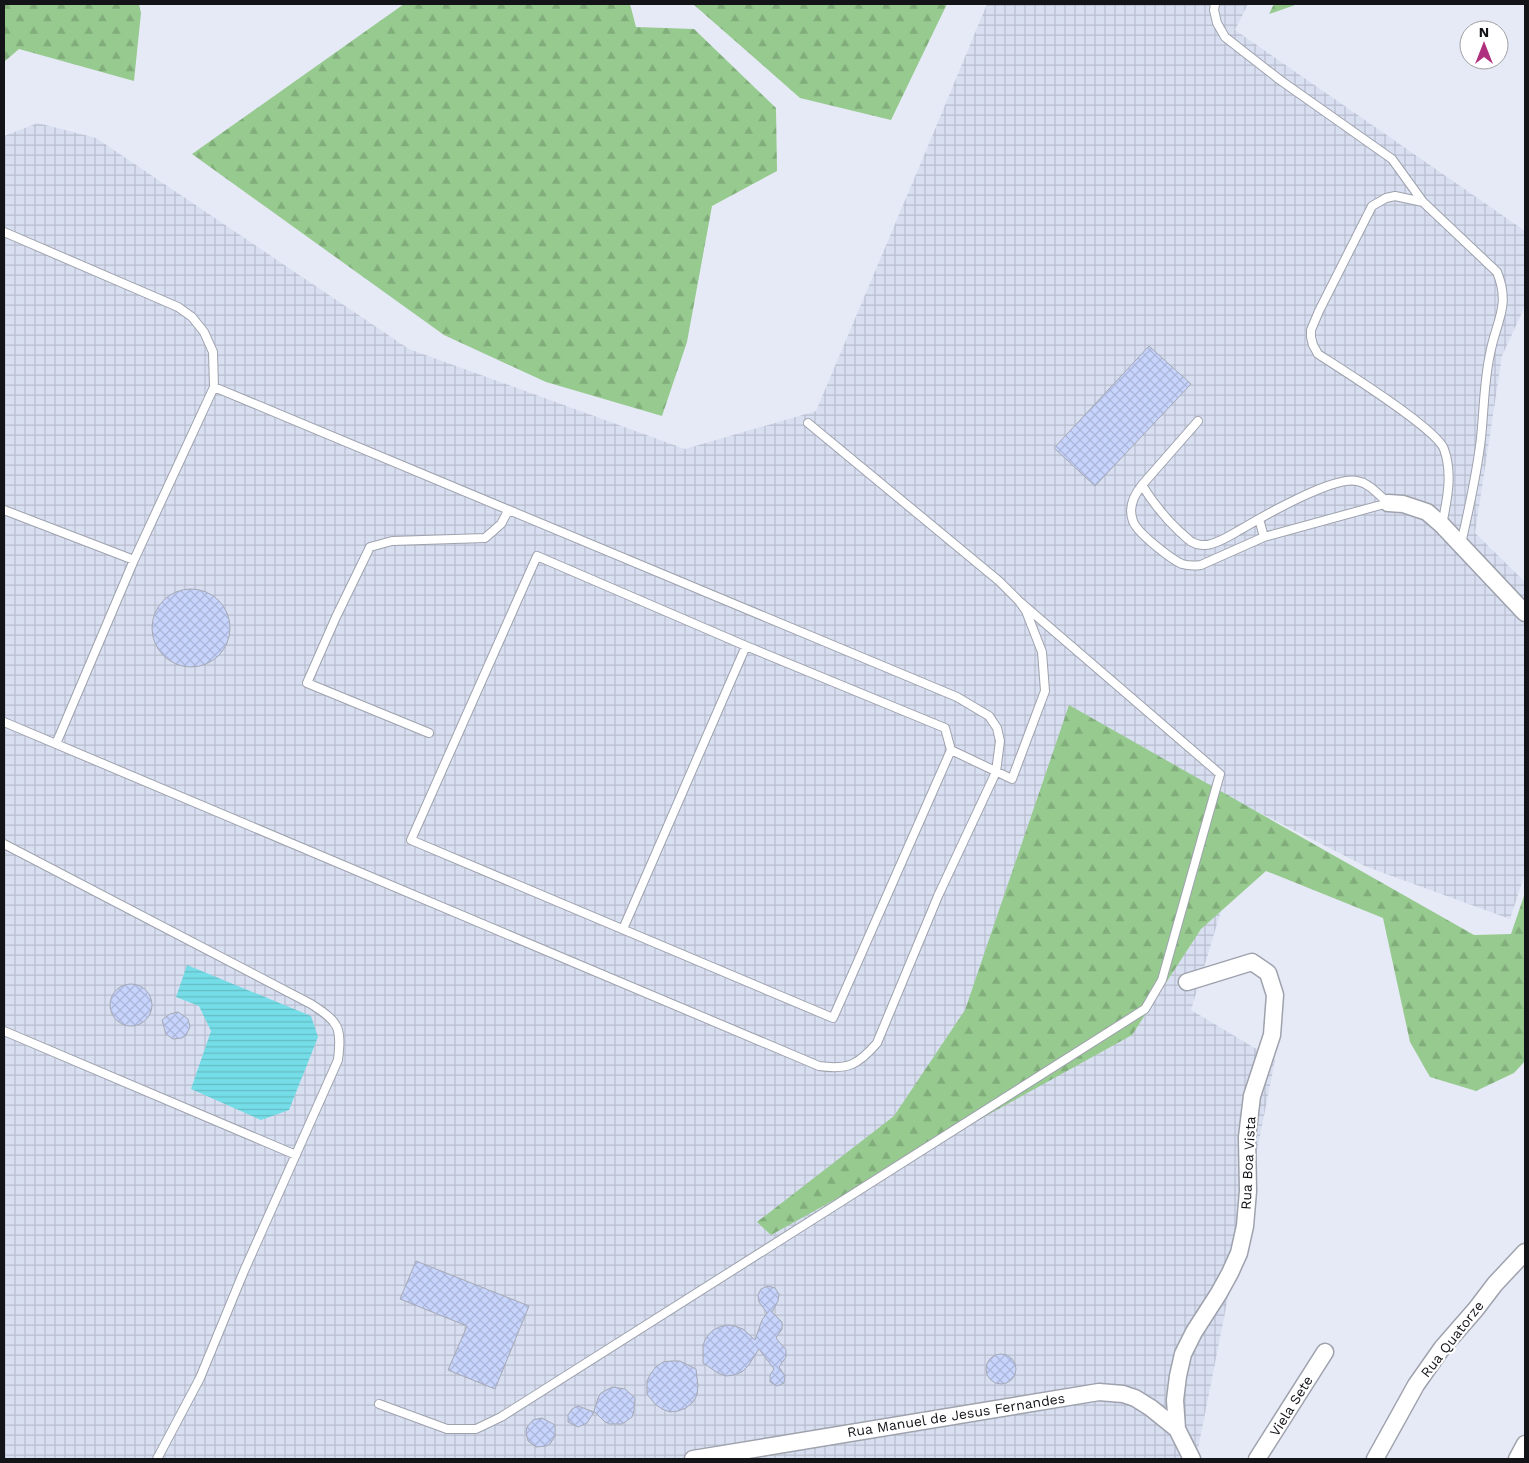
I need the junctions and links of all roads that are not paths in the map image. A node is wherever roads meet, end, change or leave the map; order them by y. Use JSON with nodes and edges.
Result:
{"nodes":[{"id":1,"x":1215,"y":4,"type":"edge"},
{"id":2,"x":1423,"y":202,"type":"junction"},
{"id":3,"x":4,"y":232,"type":"edge"},
{"id":4,"x":214,"y":387,"type":"junction"},
{"id":5,"x":1198,"y":421,"type":"dead end"},
{"id":6,"x":808,"y":424,"type":"dead end"},
{"id":7,"x":1142,"y":485,"type":"junction"},
{"id":8,"x":1388,"y":503,"type":"junction"},
{"id":9,"x":4,"y":510,"type":"edge"},
{"id":10,"x":508,"y":511,"type":"junction"},
{"id":11,"x":1259,"y":519,"type":"junction"},
{"id":12,"x":1442,"y":525,"type":"junction"},
{"id":13,"x":1264,"y":537,"type":"junction"},
{"id":14,"x":1461,"y":546,"type":"junction"},
{"id":15,"x":134,"y":560,"type":"junction"},
{"id":16,"x":1019,"y":601,"type":"junction"},
{"id":17,"x":1525,"y":613,"type":"edge"},
{"id":18,"x":746,"y":646,"type":"junction"},
{"id":19,"x":4,"y":722,"type":"edge"},
{"id":20,"x":429,"y":733,"type":"dead end"},
{"id":21,"x":56,"y":744,"type":"junction"},
{"id":22,"x":951,"y":750,"type":"junction"},
{"id":23,"x":996,"y":772,"type":"junction"},
{"id":24,"x":4,"y":844,"type":"edge"},
{"id":25,"x":623,"y":929,"type":"junction"},
{"id":26,"x":1187,"y":982,"type":"dead end"},
{"id":27,"x":4,"y":1031,"type":"edge"},
{"id":28,"x":296,"y":1155,"type":"junction"},
{"id":29,"x":1525,"y":1252,"type":"edge"},
{"id":30,"x":1325,"y":1352,"type":"dead end"},
{"id":31,"x":379,"y":1404,"type":"dead end"},
{"id":32,"x":1177,"y":1429,"type":"junction"},
{"id":33,"x":1525,"y":1444,"type":"edge"},
{"id":34,"x":157,"y":1459,"type":"edge"},
{"id":35,"x":693,"y":1459,"type":"edge"},
{"id":36,"x":1192,"y":1459,"type":"edge"},
{"id":37,"x":1257,"y":1459,"type":"edge"},
{"id":38,"x":1375,"y":1459,"type":"edge"},
{"id":39,"x":1517,"y":1459,"type":"edge"}],
"edges":[{"from":1,"to":2,"type":"lane"},
{"from":2,"to":12,"type":"lane"},
{"from":2,"to":14,"type":"lane"},
{"from":3,"to":4,"type":"lane"},
{"from":4,"to":10,"type":"lane"},
{"from":4,"to":15,"type":"lane"},
{"from":5,"to":7,"type":"lane"},
{"from":6,"to":16,"type":"lane"},
{"from":7,"to":11,"type":"lane"},
{"from":7,"to":13,"type":"lane"},
{"from":8,"to":11,"type":"lane"},
{"from":8,"to":12,"type":"street"},
{"from":8,"to":13,"type":"lane"},
{"from":9,"to":15,"type":"lane"},
{"from":10,"to":20,"type":"lane"},
{"from":10,"to":23,"type":"lane"},
{"from":11,"to":13,"type":"lane"},
{"from":12,"to":14,"type":"street"},
{"from":14,"to":17,"type":"street"},
{"from":15,"to":21,"type":"lane"},
{"from":16,"to":23,"type":"lane"},
{"from":16,"to":31,"type":"lane"},
{"from":18,"to":22,"type":"lane"},
{"from":18,"to":25,"type":"lane"},
{"from":18,"to":25,"type":"lane"},
{"from":19,"to":21,"type":"lane"},
{"from":21,"to":23,"type":"lane"},
{"from":22,"to":23,"type":"lane"},
{"from":22,"to":25,"type":"lane"},
{"from":24,"to":28,"type":"lane"},
{"from":26,"to":32,"type":"street","name":"Rua Boa Vista"},
{"from":27,"to":28,"type":"lane"},
{"from":28,"to":34,"type":"lane"},
{"from":29,"to":38,"type":"street","name":"Rua Quatorze"},
{"from":30,"to":37,"type":"street","name":"Viela Sete"},
{"from":32,"to":35,"type":"street","name":"Rua Manuel de Jesus Fernandes"},
{"from":32,"to":36,"type":"street","name":"Rua Manuel de Jesus Fernandes"},
{"from":33,"to":39,"type":"street"}]}
